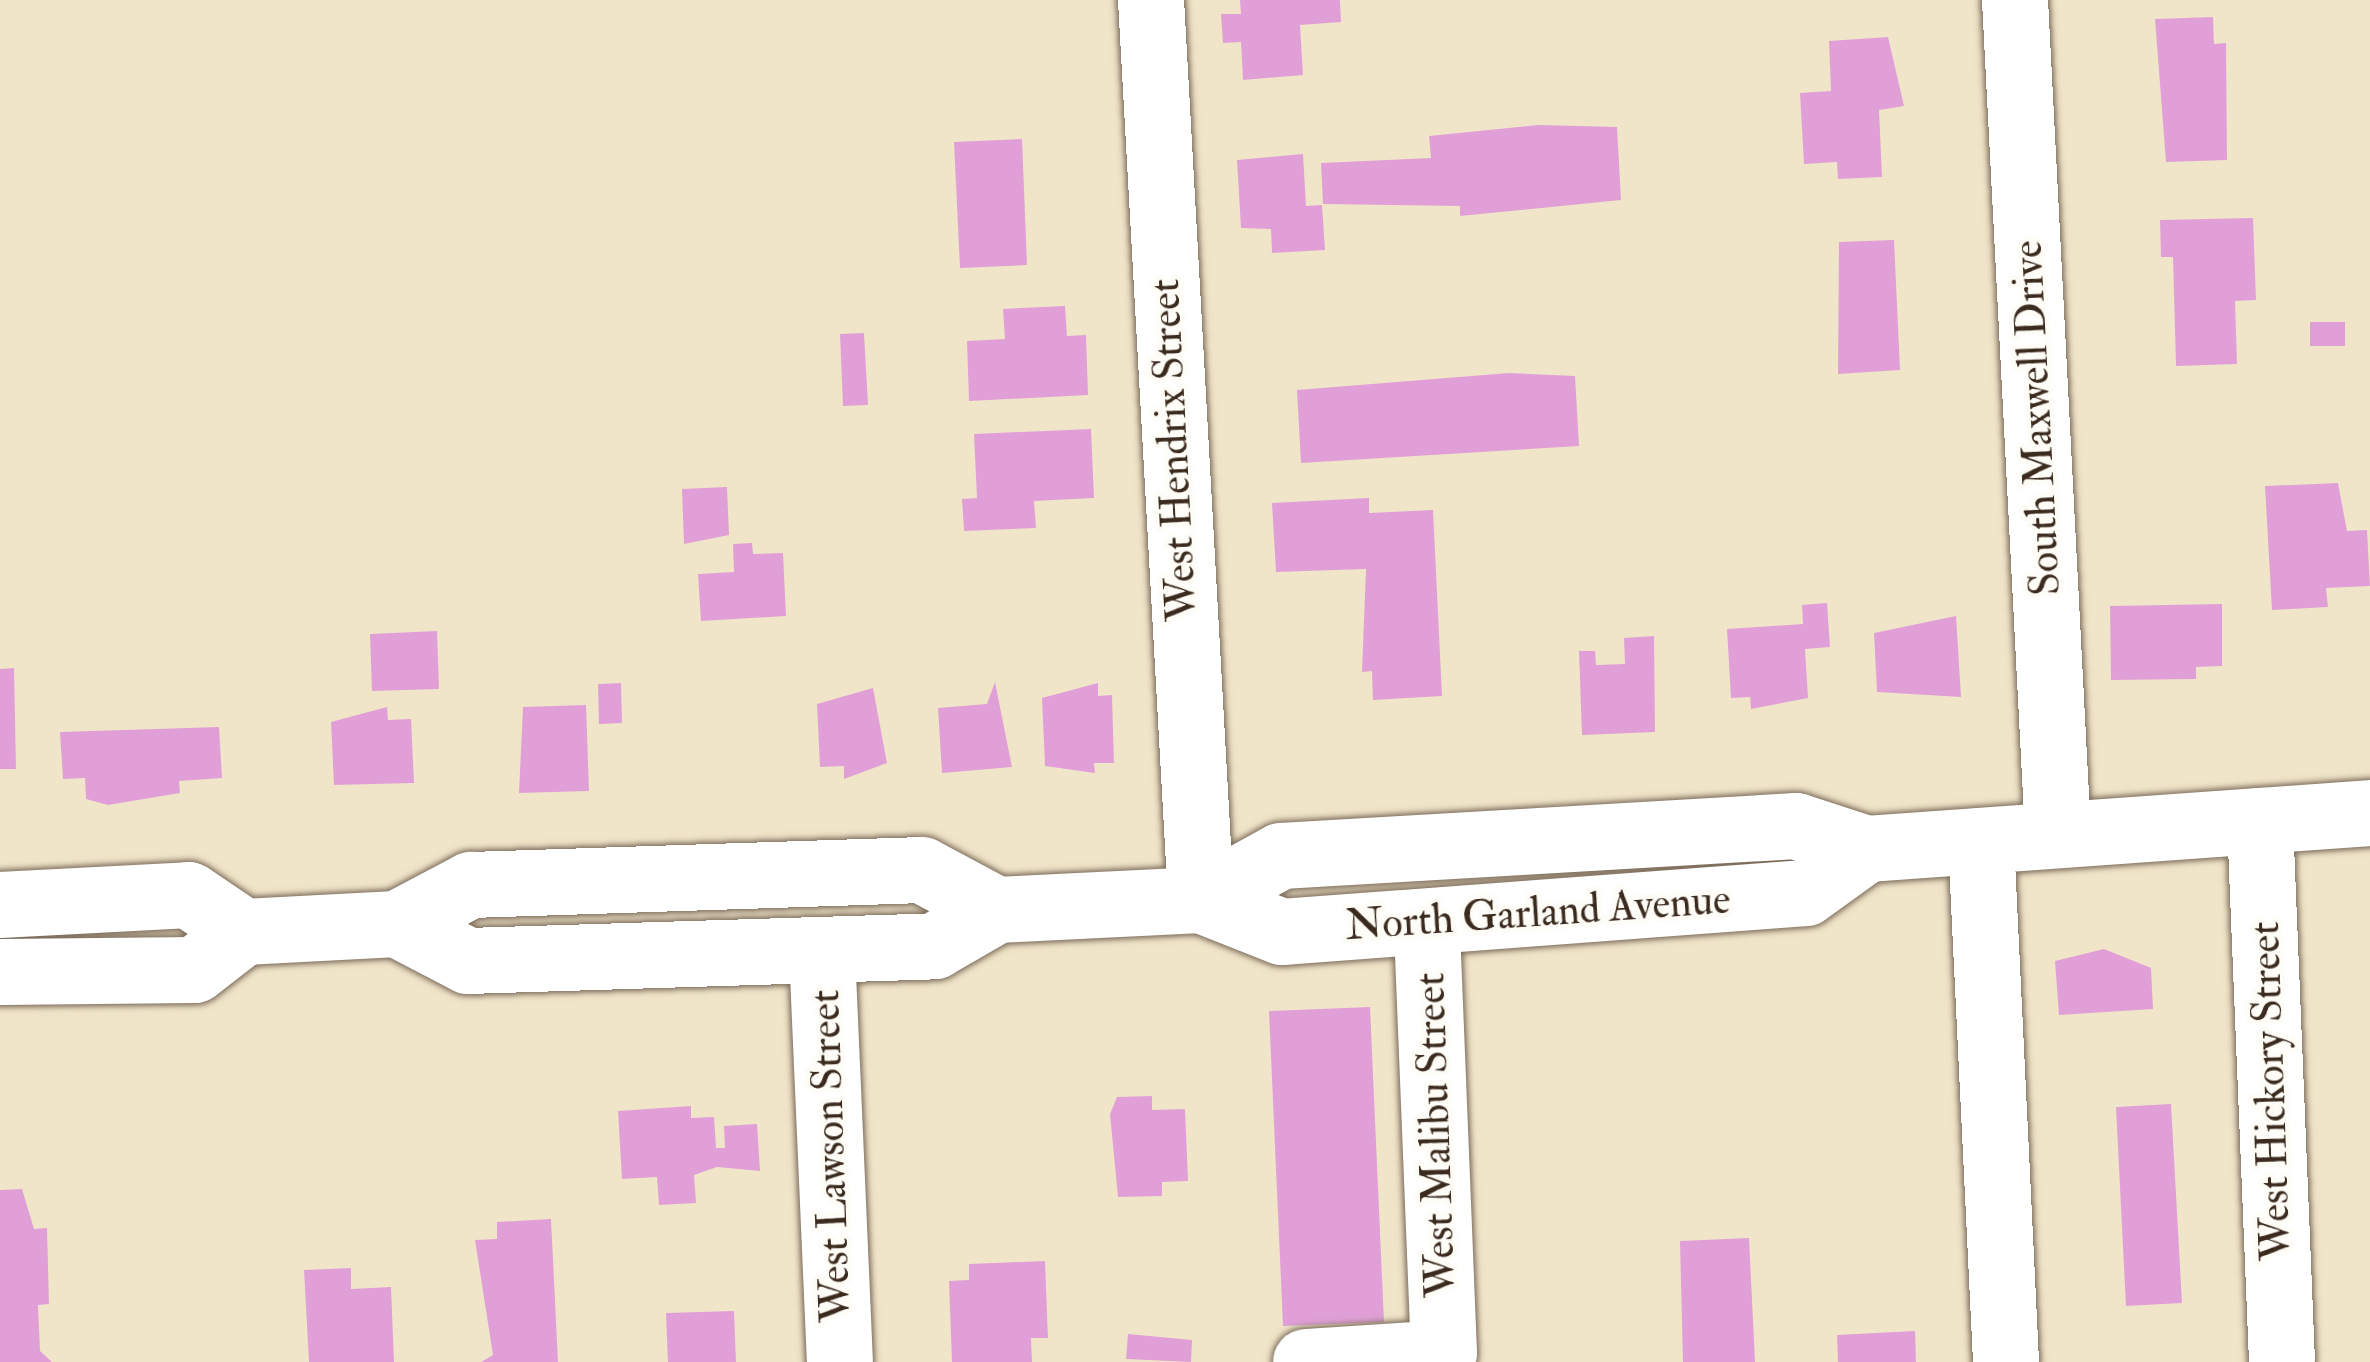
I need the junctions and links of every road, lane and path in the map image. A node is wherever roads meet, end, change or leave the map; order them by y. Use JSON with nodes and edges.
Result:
{"nodes":[{"id":1,"x":1150,"y":0,"type":"edge"},
{"id":2,"x":2015,"y":0,"type":"edge"},
{"id":3,"x":2370,"y":813,"type":"edge"},
{"id":4,"x":2260,"y":820,"type":"junction"},
{"id":5,"x":2058,"y":836,"type":"junction"},
{"id":6,"x":1981,"y":841,"type":"junction"},
{"id":7,"x":1867,"y":849,"type":"junction"},
{"id":8,"x":1201,"y":901,"type":"junction"},
{"id":9,"x":0,"y":905,"type":"edge"},
{"id":10,"x":997,"y":910,"type":"junction"},
{"id":11,"x":1427,"y":922,"type":"junction"},
{"id":12,"x":397,"y":924,"type":"junction"},
{"id":13,"x":244,"y":932,"type":"junction"},
{"id":14,"x":822,"y":951,"type":"junction"},
{"id":15,"x":0,"y":972,"type":"edge"},
{"id":16,"x":840,"y":1362,"type":"edge"},
{"id":17,"x":1306,"y":1362,"type":"edge"},
{"id":18,"x":2006,"y":1362,"type":"edge"},
{"id":19,"x":2282,"y":1362,"type":"edge"}],
"edges":[{"from":1,"to":8,"type":"main road","name":"West Hendrix Street"},
{"from":2,"to":5,"type":"main road","name":"South Maxwell Drive"},
{"from":3,"to":4,"type":"main road","name":"North Garland Avenue"},
{"from":4,"to":5,"type":"main road","name":"North Garland Avenue"},
{"from":4,"to":19,"type":"main road","name":"West Hickory Street"},
{"from":5,"to":6,"type":"main road","name":"North Garland Avenue"},
{"from":6,"to":7,"type":"main road","name":"North Garland Avenue"},
{"from":6,"to":18,"type":"main road"},
{"from":7,"to":8,"type":"main road","name":"North Garland Avenue"},
{"from":7,"to":11,"type":"main road","name":"North Garland Avenue"},
{"from":8,"to":10,"type":"main road","name":"North Garland Avenue"},
{"from":8,"to":11,"type":"main road","name":"North Garland Avenue"},
{"from":9,"to":13,"type":"main road"},
{"from":10,"to":12,"type":"main road"},
{"from":10,"to":14,"type":"main road","name":"North Garland Avenue"},
{"from":11,"to":17,"type":"main road","name":"West Malibu Street"},
{"from":12,"to":13,"type":"main road"},
{"from":12,"to":14,"type":"main road","name":"North Garland Avenue"},
{"from":13,"to":15,"type":"main road"},
{"from":14,"to":16,"type":"main road","name":"West Lawson Street"}]}
